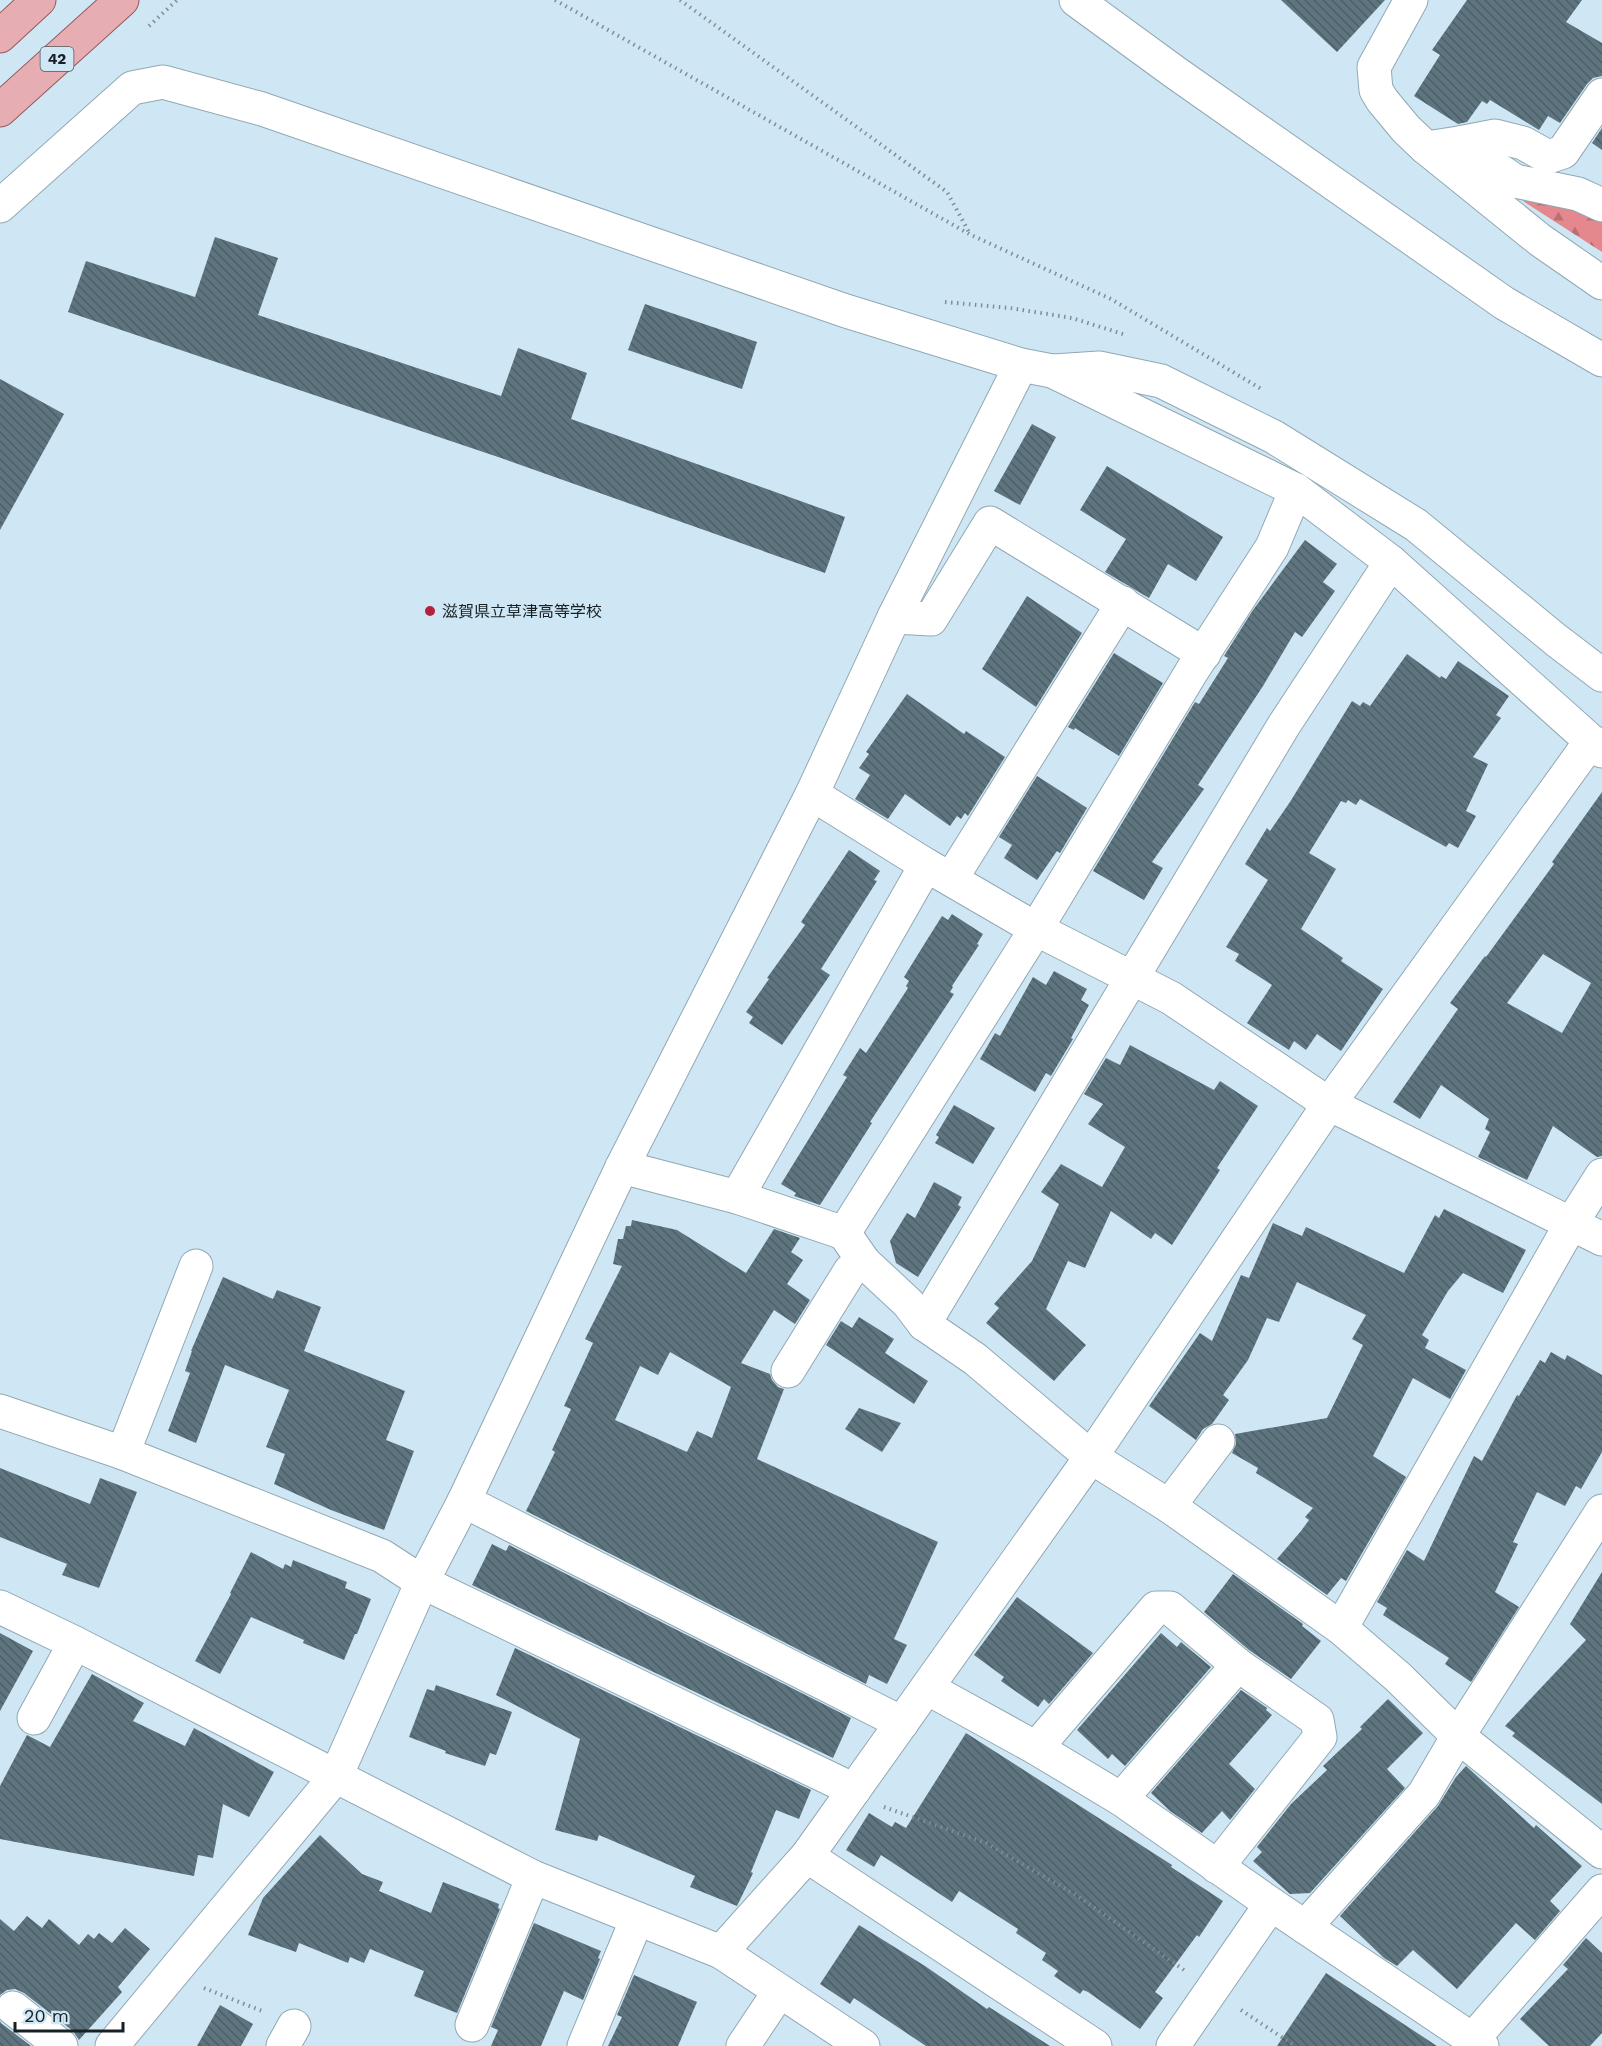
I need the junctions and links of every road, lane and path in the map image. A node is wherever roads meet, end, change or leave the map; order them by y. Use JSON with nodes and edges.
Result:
{"nodes":[{"id":1,"x":39,"y":0,"type":"edge"},
{"id":2,"x":555,"y":0,"type":"edge"},
{"id":3,"x":680,"y":0,"type":"edge"},
{"id":4,"x":1076,"y":0,"type":"edge"},
{"id":5,"x":1411,"y":0,"type":"edge"},
{"id":6,"x":118,"y":4,"type":"edge"},
{"id":7,"x":0,"y":36,"type":"edge"},
{"id":8,"x":1602,"y":95,"type":"edge"},
{"id":9,"x":0,"y":110,"type":"edge"},
{"id":10,"x":1459,"y":143,"type":"junction"},
{"id":11,"x":1426,"y":148,"type":"junction"},
{"id":12,"x":1602,"y":205,"type":"edge"},
{"id":13,"x":0,"y":206,"type":"edge"},
{"id":14,"x":971,"y":235,"type":"junction"},
{"id":15,"x":1602,"y":283,"type":"edge"},
{"id":16,"x":936,"y":302,"type":"dead end"},
{"id":17,"x":1137,"y":338,"type":"dead end"},
{"id":18,"x":1187,"y":352,"type":"dead end"},
{"id":19,"x":1205,"y":356,"type":"junction"},
{"id":20,"x":1602,"y":360,"type":"edge"},
{"id":21,"x":1036,"y":368,"type":"junction"},
{"id":22,"x":1265,"y":391,"type":"dead end"},
{"id":23,"x":1296,"y":490,"type":"junction"},
{"id":24,"x":1391,"y":562,"type":"junction"},
{"id":25,"x":1123,"y":603,"type":"junction"},
{"id":26,"x":894,"y":617,"type":"junction"},
{"id":27,"x":1204,"y":654,"type":"junction"},
{"id":28,"x":1602,"y":675,"type":"edge"},
{"id":29,"x":1597,"y":746,"type":"edge"},
{"id":30,"x":812,"y":794,"type":"junction"},
{"id":31,"x":939,"y":872,"type":"junction"},
{"id":32,"x":1036,"y":929,"type":"junction"},
{"id":33,"x":1131,"y":978,"type":"junction"},
{"id":34,"x":1329,"y":1104,"type":"junction"},
{"id":35,"x":622,"y":1167,"type":"junction"},
{"id":36,"x":1602,"y":1174,"type":"edge"},
{"id":37,"x":737,"y":1197,"type":"junction"},
{"id":38,"x":1571,"y":1224,"type":"junction"},
{"id":39,"x":844,"y":1233,"type":"junction"},
{"id":40,"x":1602,"y":1239,"type":"edge"},
{"id":41,"x":864,"y":1262,"type":"junction"},
{"id":42,"x":196,"y":1266,"type":"dead end"},
{"id":43,"x":924,"y":1323,"type":"junction"},
{"id":44,"x":789,"y":1371,"type":"dead end"},
{"id":45,"x":0,"y":1411,"type":"edge"},
{"id":46,"x":1218,"y":1441,"type":"dead end"},
{"id":47,"x":123,"y":1453,"type":"junction"},
{"id":48,"x":1091,"y":1457,"type":"junction"},
{"id":49,"x":464,"y":1501,"type":"junction"},
{"id":50,"x":1169,"y":1506,"type":"junction"},
{"id":51,"x":1602,"y":1511,"type":"edge"},
{"id":52,"x":422,"y":1582,"type":"junction"},
{"id":53,"x":0,"y":1607,"type":"edge"},
{"id":54,"x":1341,"y":1628,"type":"junction"},
{"id":55,"x":75,"y":1643,"type":"junction"},
{"id":56,"x":1238,"y":1665,"type":"junction"},
{"id":57,"x":927,"y":1688,"type":"junction"},
{"id":58,"x":34,"y":1718,"type":"dead end"},
{"id":59,"x":902,"y":1723,"type":"junction"},
{"id":60,"x":1458,"y":1736,"type":"junction"},
{"id":61,"x":1036,"y":1748,"type":"junction"},
{"id":62,"x":336,"y":1776,"type":"junction"},
{"id":63,"x":866,"y":1798,"type":"junction"},
{"id":64,"x":1121,"y":1799,"type":"junction"},
{"id":65,"x":1602,"y":1851,"type":"edge"},
{"id":66,"x":807,"y":1856,"type":"junction"},
{"id":67,"x":1217,"y":1867,"type":"junction"},
{"id":68,"x":534,"y":1877,"type":"junction"},
{"id":69,"x":1602,"y":1891,"type":"edge"},
{"id":70,"x":1271,"y":1904,"type":"junction"},
{"id":71,"x":637,"y":1919,"type":"junction"},
{"id":72,"x":1305,"y":1927,"type":"junction"},
{"id":73,"x":721,"y":1953,"type":"junction"},
{"id":74,"x":170,"y":1975,"type":"junction"},
{"id":75,"x":1212,"y":1990,"type":"junction"},
{"id":76,"x":779,"y":1992,"type":"junction"},
{"id":77,"x":13,"y":2008,"type":"dead end"},
{"id":78,"x":472,"y":2025,"type":"dead end"},
{"id":79,"x":288,"y":2036,"type":"edge"},
{"id":80,"x":1477,"y":2043,"type":"edge"},
{"id":81,"x":61,"y":2046,"type":"edge"},
{"id":82,"x":112,"y":2046,"type":"edge"},
{"id":83,"x":584,"y":2046,"type":"edge"},
{"id":84,"x":743,"y":2046,"type":"edge"},
{"id":85,"x":863,"y":2046,"type":"edge"},
{"id":86,"x":1095,"y":2046,"type":"edge"},
{"id":87,"x":1173,"y":2046,"type":"edge"},
{"id":88,"x":1296,"y":2046,"type":"edge"}],
"edges":[{"from":1,"to":7,"type":"main road"},
{"from":2,"to":14,"type":"path"},
{"from":3,"to":14,"type":"path"},
{"from":4,"to":20,"type":"street"},
{"from":5,"to":11,"type":"street"},
{"from":6,"to":9,"type":"main road","number":"42"},
{"from":8,"to":10,"type":"street"},
{"from":10,"to":11,"type":"street"},
{"from":10,"to":12,"type":"street"},
{"from":11,"to":15,"type":"street"},
{"from":13,"to":21,"type":"street"},
{"from":14,"to":19,"type":"path"},
{"from":16,"to":17,"type":"path"},
{"from":18,"to":19,"type":"path"},
{"from":19,"to":22,"type":"path"},
{"from":21,"to":23,"type":"street"},
{"from":21,"to":26,"type":"street"},
{"from":21,"to":28,"type":"street"},
{"from":23,"to":24,"type":"street"},
{"from":23,"to":27,"type":"street"},
{"from":24,"to":29,"type":"street"},
{"from":24,"to":33,"type":"street"},
{"from":25,"to":26,"type":"street"},
{"from":25,"to":27,"type":"street"},
{"from":25,"to":31,"type":"street"},
{"from":26,"to":30,"type":"street"},
{"from":27,"to":32,"type":"street"},
{"from":29,"to":34,"type":"street"},
{"from":30,"to":31,"type":"street"},
{"from":30,"to":35,"type":"street"},
{"from":31,"to":32,"type":"street"},
{"from":31,"to":37,"type":"street"},
{"from":32,"to":33,"type":"street"},
{"from":32,"to":39,"type":"street"},
{"from":33,"to":34,"type":"street"},
{"from":33,"to":43,"type":"street"},
{"from":34,"to":38,"type":"street"},
{"from":34,"to":48,"type":"street"},
{"from":35,"to":37,"type":"street"},
{"from":35,"to":49,"type":"street"},
{"from":36,"to":38,"type":"street"},
{"from":37,"to":39,"type":"street"},
{"from":38,"to":40,"type":"street"},
{"from":38,"to":54,"type":"street"},
{"from":39,"to":41,"type":"street"},
{"from":41,"to":43,"type":"street"},
{"from":41,"to":44,"type":"street"},
{"from":42,"to":47,"type":"street"},
{"from":43,"to":48,"type":"street"},
{"from":45,"to":47,"type":"street"},
{"from":46,"to":50,"type":"street"},
{"from":47,"to":52,"type":"street"},
{"from":48,"to":50,"type":"street"},
{"from":48,"to":57,"type":"street"},
{"from":49,"to":52,"type":"street"},
{"from":49,"to":59,"type":"street"},
{"from":50,"to":54,"type":"street"},
{"from":51,"to":60,"type":"street"},
{"from":52,"to":62,"type":"street"},
{"from":52,"to":63,"type":"street"},
{"from":53,"to":55,"type":"street"},
{"from":54,"to":60,"type":"street"},
{"from":55,"to":58,"type":"street"},
{"from":55,"to":62,"type":"street"},
{"from":56,"to":61,"type":"street"},
{"from":56,"to":64,"type":"street"},
{"from":56,"to":67,"type":"street"},
{"from":57,"to":59,"type":"street"},
{"from":57,"to":61,"type":"street"},
{"from":59,"to":63,"type":"street"},
{"from":60,"to":65,"type":"street"},
{"from":60,"to":72,"type":"street"},
{"from":61,"to":64,"type":"street"},
{"from":62,"to":68,"type":"street"},
{"from":62,"to":74,"type":"street"},
{"from":63,"to":66,"type":"street"},
{"from":63,"to":75,"type":"path"},
{"from":64,"to":67,"type":"street"},
{"from":66,"to":73,"type":"street"},
{"from":66,"to":86,"type":"street"},
{"from":67,"to":70,"type":"street"},
{"from":68,"to":71,"type":"street"},
{"from":68,"to":78,"type":"street"},
{"from":69,"to":80,"type":"street"},
{"from":70,"to":72,"type":"street"},
{"from":70,"to":75,"type":"street"},
{"from":71,"to":73,"type":"street"},
{"from":71,"to":83,"type":"street"},
{"from":72,"to":80,"type":"street"},
{"from":73,"to":76,"type":"street"},
{"from":74,"to":79,"type":"path"},
{"from":74,"to":82,"type":"street"},
{"from":75,"to":87,"type":"street"},
{"from":75,"to":88,"type":"path"},
{"from":76,"to":84,"type":"street"},
{"from":76,"to":85,"type":"street"},
{"from":77,"to":81,"type":"street"}]}
